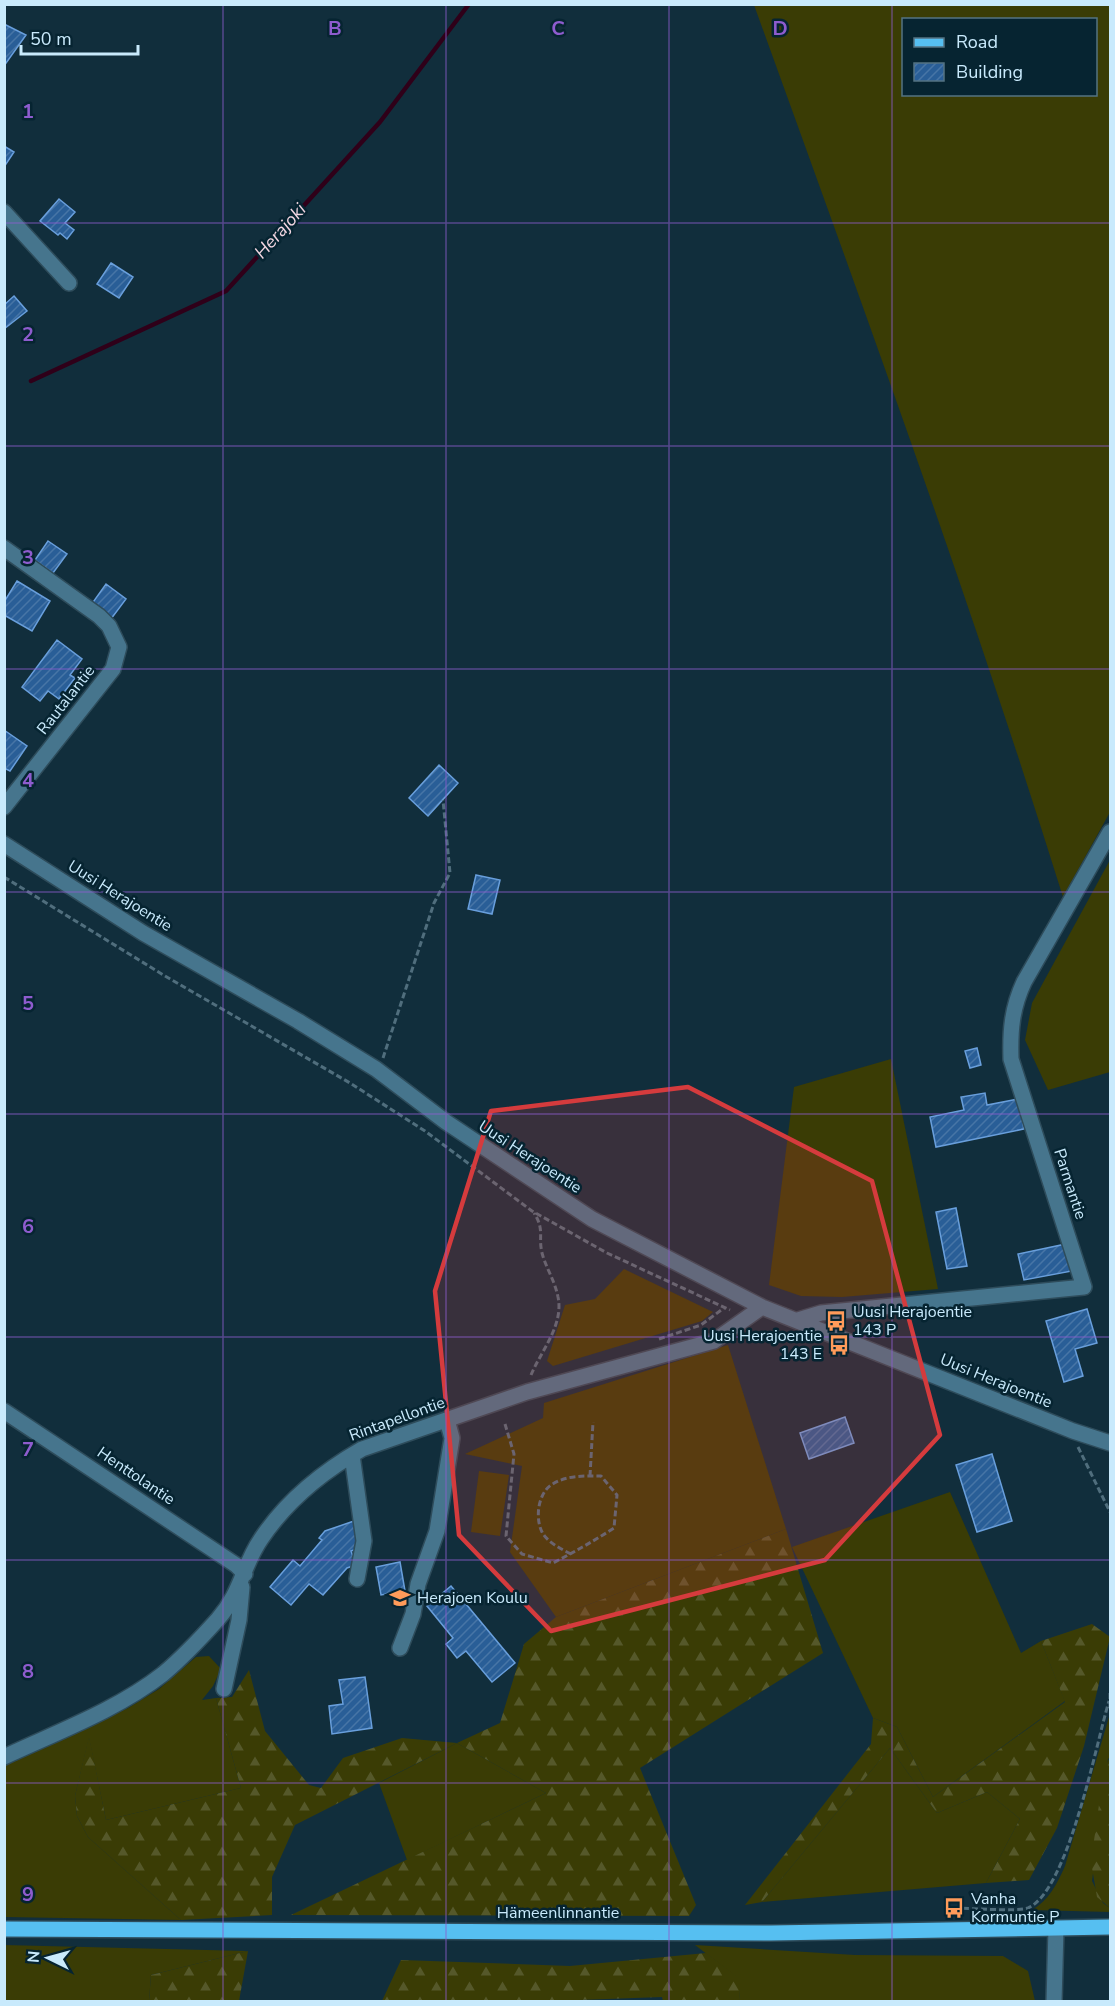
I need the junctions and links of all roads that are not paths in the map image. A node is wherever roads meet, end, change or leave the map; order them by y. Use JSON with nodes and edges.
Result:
{"nodes":[{"id":1,"x":4,"y":212,"type":"edge"},
{"id":2,"x":69,"y":283,"type":"dead end"},
{"id":3,"x":4,"y":548,"type":"edge"},
{"id":4,"x":4,"y":807,"type":"edge"},
{"id":5,"x":1110,"y":832,"type":"edge"},
{"id":6,"x":4,"y":844,"type":"edge"},
{"id":7,"x":757,"y":1312,"type":"junction"},
{"id":8,"x":798,"y":1320,"type":"junction"},
{"id":9,"x":4,"y":1411,"type":"edge"},
{"id":10,"x":447,"y":1420,"type":"junction"},
{"id":11,"x":1110,"y":1443,"type":"edge"},
{"id":12,"x":352,"y":1455,"type":"junction"},
{"id":13,"x":244,"y":1579,"type":"junction"},
{"id":14,"x":357,"y":1580,"type":"dead end"},
{"id":15,"x":400,"y":1648,"type":"dead end"},
{"id":16,"x":224,"y":1689,"type":"dead end"},
{"id":17,"x":4,"y":1757,"type":"edge"},
{"id":18,"x":1056,"y":1928,"type":"junction"},
{"id":19,"x":1110,"y":1928,"type":"edge"},
{"id":20,"x":4,"y":1929,"type":"edge"},
{"id":21,"x":1054,"y":2001,"type":"edge"}],
"edges":[{"from":1,"to":2,"type":"street"},
{"from":3,"to":4,"type":"street","name":"Rautalantie"},
{"from":5,"to":8,"type":"street","name":"Parmantie"},
{"from":6,"to":7,"type":"street","name":"Uusi Herajoentie"},
{"from":7,"to":8,"type":"street","name":"Uusi Herajoentie"},
{"from":7,"to":10,"type":"street","name":"Rintapellontie"},
{"from":8,"to":11,"type":"street","name":"Uusi Herajoentie"},
{"from":9,"to":13,"type":"street","name":"Henttolantie"},
{"from":10,"to":12,"type":"street","name":"Rintapellontie"},
{"from":10,"to":15,"type":"street"},
{"from":12,"to":13,"type":"street","name":"Rintapellontie"},
{"from":12,"to":14,"type":"street"},
{"from":13,"to":16,"type":"street"},
{"from":13,"to":17,"type":"street","name":"Rintapellontie"},
{"from":18,"to":19,"type":"main road","name":"Hämeenlinnantie"},
{"from":18,"to":20,"type":"main road","name":"Hämeenlinnantie"},
{"from":18,"to":21,"type":"street"}]}
